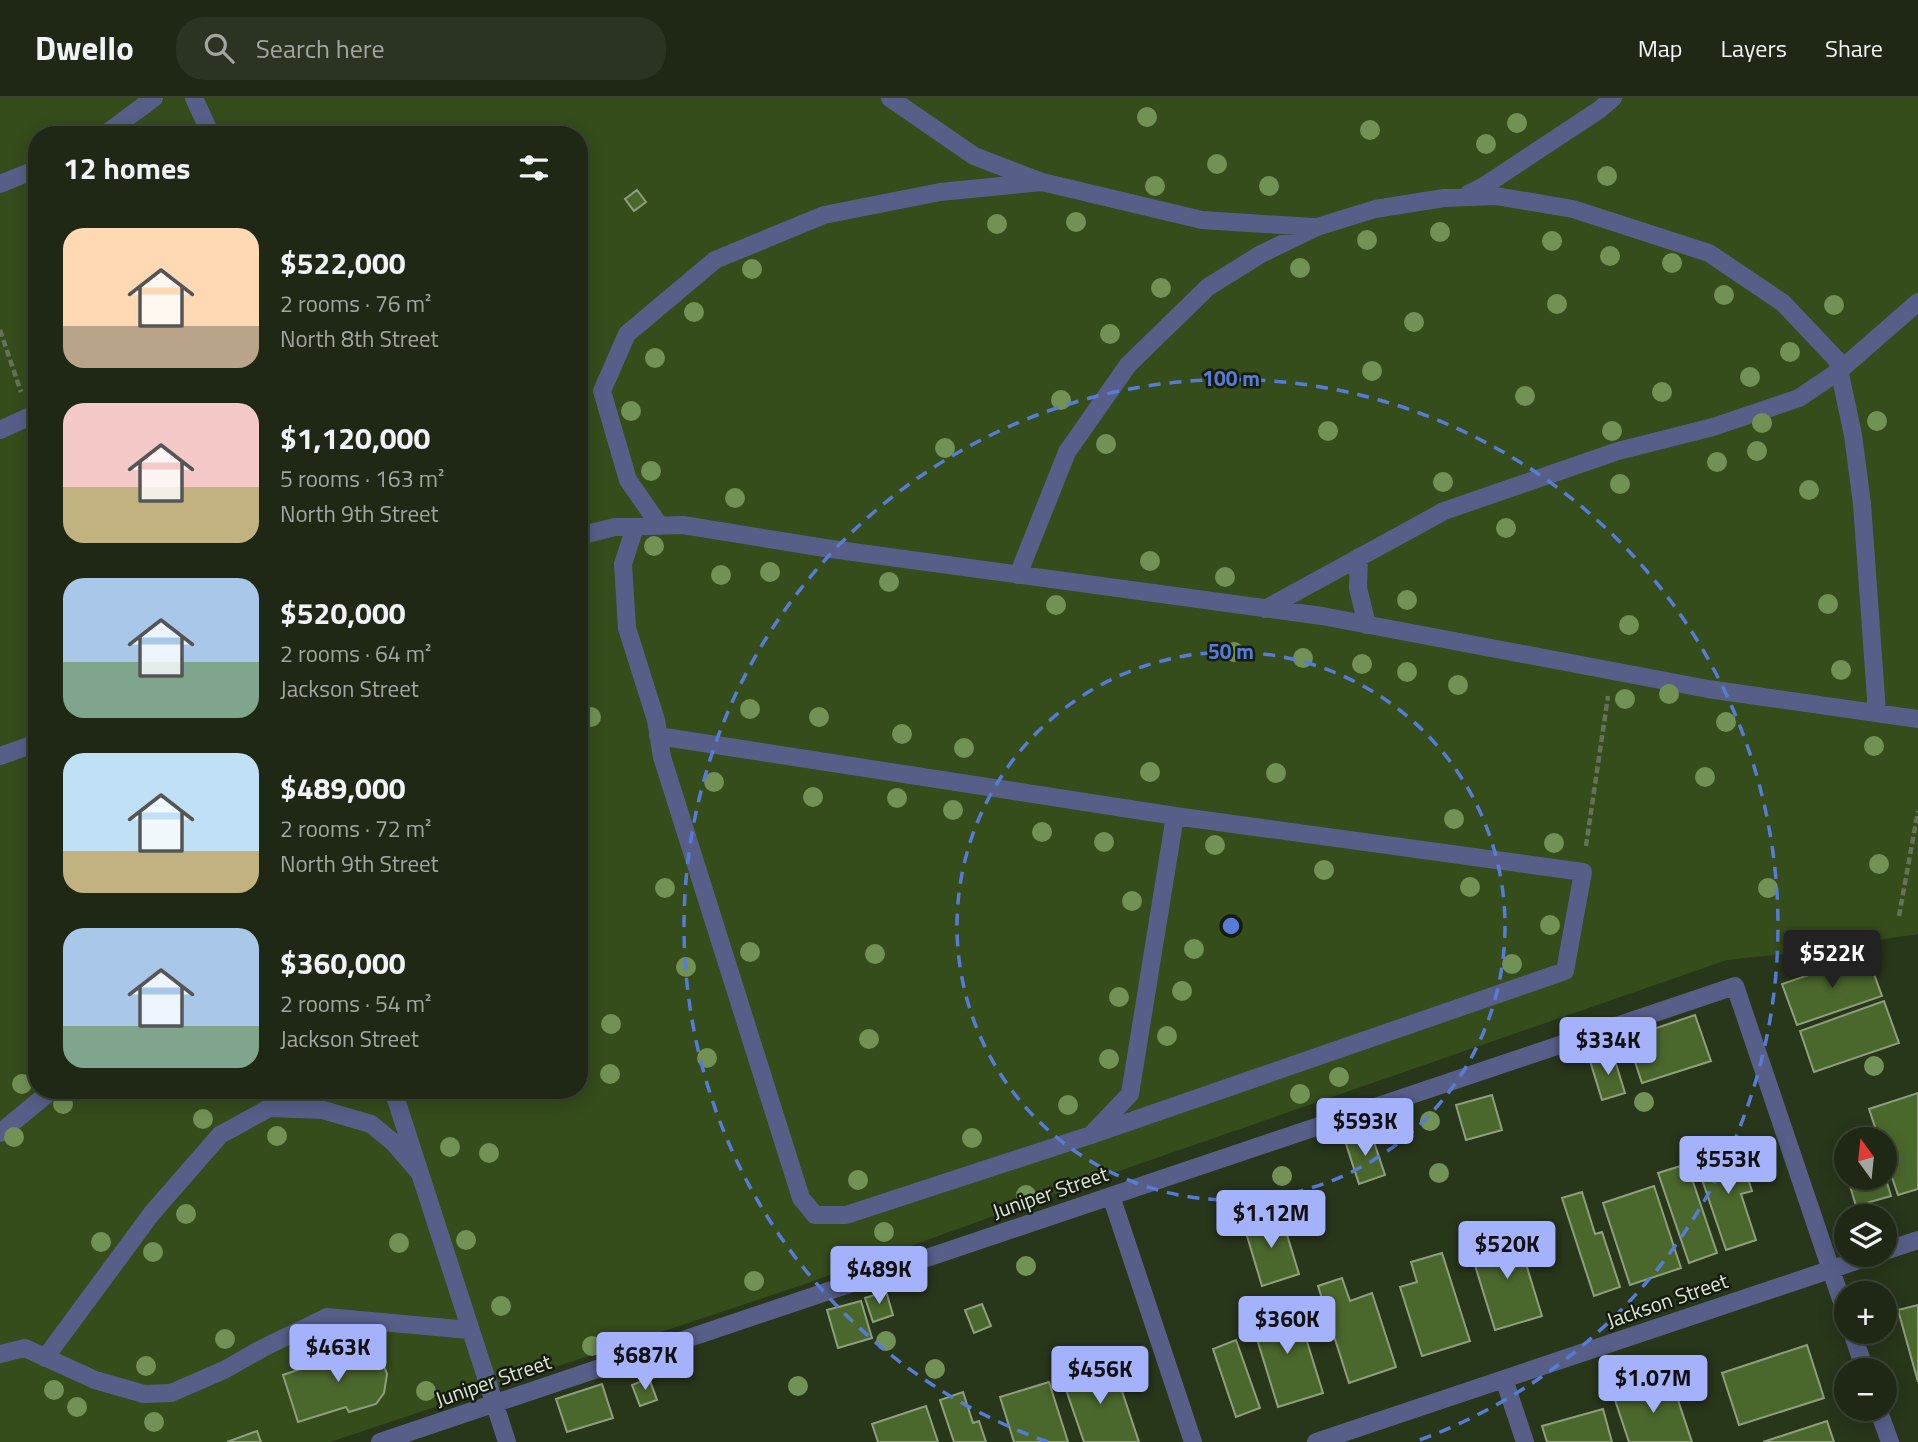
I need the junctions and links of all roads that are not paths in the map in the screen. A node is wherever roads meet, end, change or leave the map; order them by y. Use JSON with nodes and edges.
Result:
{"nodes":[{"id":1,"x":153,"y":98,"type":"edge"},
{"id":2,"x":194,"y":98,"type":"edge"},
{"id":3,"x":890,"y":98,"type":"edge"},
{"id":4,"x":1613,"y":98,"type":"edge"},
{"id":5,"x":116,"y":126,"type":"edge"},
{"id":6,"x":207,"y":126,"type":"edge"},
{"id":7,"x":28,"y":173,"type":"edge"},
{"id":8,"x":1042,"y":182,"type":"junction"},
{"id":9,"x":0,"y":184,"type":"edge"},
{"id":10,"x":1462,"y":197,"type":"junction"},
{"id":11,"x":1317,"y":227,"type":"junction"},
{"id":12,"x":1918,"y":302,"type":"edge"},
{"id":13,"x":1839,"y":371,"type":"junction"},
{"id":14,"x":28,"y":417,"type":"edge"},
{"id":15,"x":0,"y":429,"type":"edge"},
{"id":16,"x":660,"y":526,"type":"junction"},
{"id":17,"x":635,"y":527,"type":"junction"},
{"id":18,"x":588,"y":534,"type":"edge"},
{"id":19,"x":1359,"y":557,"type":"junction"},
{"id":20,"x":1018,"y":575,"type":"junction"},
{"id":21,"x":1265,"y":609,"type":"junction"},
{"id":22,"x":1367,"y":625,"type":"junction"},
{"id":23,"x":1877,"y":712,"type":"junction"},
{"id":24,"x":1918,"y":719,"type":"edge"},
{"id":25,"x":658,"y":736,"type":"junction"},
{"id":26,"x":28,"y":746,"type":"edge"},
{"id":27,"x":0,"y":756,"type":"edge"},
{"id":28,"x":1175,"y":816,"type":"junction"},
{"id":29,"x":41,"y":1099,"type":"edge"},
{"id":30,"x":396,"y":1099,"type":"edge"},
{"id":31,"x":0,"y":1133,"type":"edge"},
{"id":32,"x":1091,"y":1135,"type":"junction"},
{"id":33,"x":419,"y":1172,"type":"junction"},
{"id":34,"x":1111,"y":1196,"type":"junction"},
{"id":35,"x":1918,"y":1240,"type":"edge"},
{"id":36,"x":1897,"y":1247,"type":"edge"},
{"id":37,"x":1837,"y":1267,"type":"edge"},
{"id":38,"x":1831,"y":1269,"type":"junction"},
{"id":39,"x":1835,"y":1281,"type":"edge"},
{"id":40,"x":469,"y":1330,"type":"junction"},
{"id":41,"x":0,"y":1354,"type":"edge"},
{"id":42,"x":45,"y":1358,"type":"junction"},
{"id":43,"x":1504,"y":1379,"type":"junction"},
{"id":44,"x":494,"y":1403,"type":"junction"},
{"id":45,"x":1882,"y":1421,"type":"edge"},
{"id":46,"x":380,"y":1442,"type":"edge"},
{"id":47,"x":507,"y":1442,"type":"edge"},
{"id":48,"x":1193,"y":1442,"type":"edge"},
{"id":49,"x":1316,"y":1442,"type":"edge"},
{"id":50,"x":1525,"y":1442,"type":"edge"},
{"id":51,"x":1889,"y":1442,"type":"edge"}],
"edges":[{"from":1,"to":5,"type":"street"},
{"from":2,"to":6,"type":"street"},
{"from":3,"to":8,"type":"street"},
{"from":4,"to":10,"type":"street"},
{"from":7,"to":9,"type":"street"},
{"from":8,"to":11,"type":"street"},
{"from":8,"to":16,"type":"street"},
{"from":10,"to":11,"type":"street"},
{"from":10,"to":13,"type":"street"},
{"from":11,"to":20,"type":"street"},
{"from":12,"to":13,"type":"street"},
{"from":13,"to":19,"type":"street"},
{"from":13,"to":23,"type":"street"},
{"from":14,"to":15,"type":"street"},
{"from":16,"to":17,"type":"street"},
{"from":16,"to":20,"type":"street"},
{"from":17,"to":18,"type":"street"},
{"from":17,"to":25,"type":"street"},
{"from":19,"to":21,"type":"street"},
{"from":19,"to":22,"type":"street"},
{"from":20,"to":21,"type":"street"},
{"from":21,"to":22,"type":"street"},
{"from":22,"to":23,"type":"street"},
{"from":23,"to":24,"type":"street"},
{"from":25,"to":28,"type":"street"},
{"from":25,"to":32,"type":"street"},
{"from":26,"to":27,"type":"street"},
{"from":28,"to":32,"type":"street"},
{"from":28,"to":32,"type":"street"},
{"from":29,"to":31,"type":"street"},
{"from":30,"to":33,"type":"street"},
{"from":33,"to":40,"type":"street"},
{"from":33,"to":42,"type":"street"},
{"from":34,"to":38,"type":"street","name":"Juniper Street"},
{"from":34,"to":44,"type":"street","name":"Juniper Street"},
{"from":34,"to":48,"type":"street"},
{"from":35,"to":36,"type":"street"},
{"from":37,"to":38,"type":"street","name":"Jackson Street"},
{"from":38,"to":39,"type":"street"},
{"from":38,"to":43,"type":"street","name":"Jackson Street"},
{"from":40,"to":42,"type":"street"},
{"from":40,"to":44,"type":"street"},
{"from":41,"to":42,"type":"street"},
{"from":43,"to":49,"type":"street","name":"Jackson Street"},
{"from":43,"to":50,"type":"street"},
{"from":44,"to":46,"type":"street","name":"Juniper Street"},
{"from":44,"to":47,"type":"street"},
{"from":45,"to":51,"type":"street"}]}
